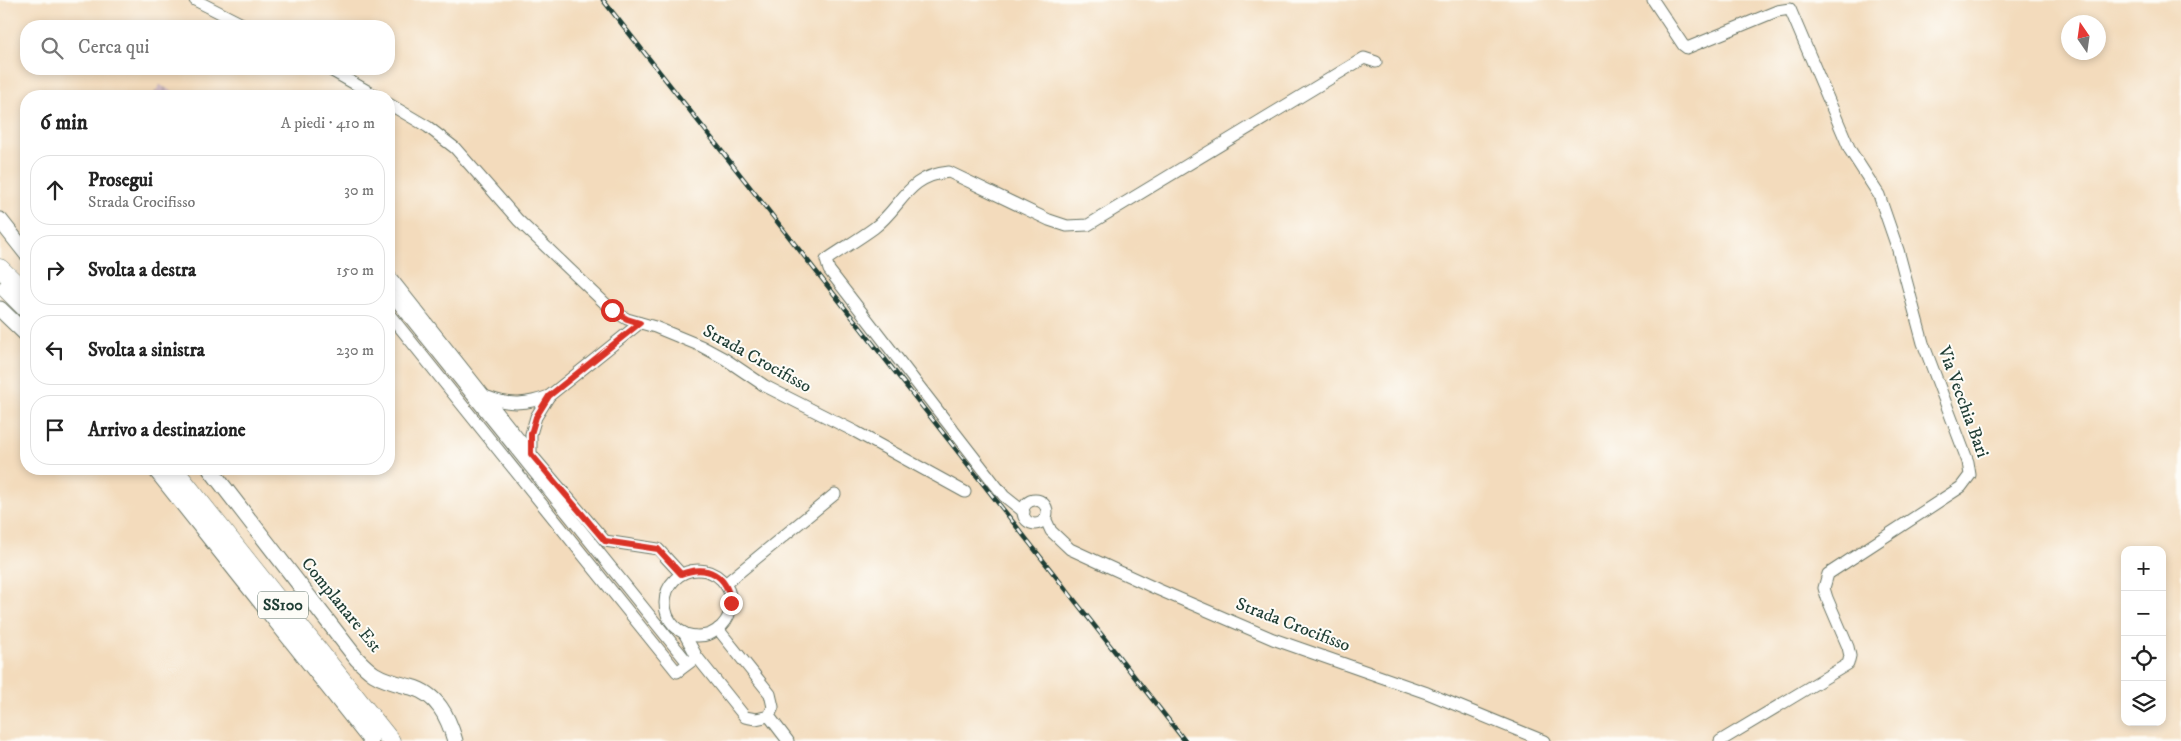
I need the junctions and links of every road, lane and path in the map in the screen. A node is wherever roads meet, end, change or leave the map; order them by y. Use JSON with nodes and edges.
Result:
{"nodes":[{"id":1,"x":195,"y":0,"type":"edge"},
{"id":2,"x":1654,"y":0,"type":"edge"},
{"id":3,"x":234,"y":20,"type":"edge"},
{"id":4,"x":1376,"y":62,"type":"dead end"},
{"id":5,"x":339,"y":75,"type":"edge"},
{"id":6,"x":366,"y":90,"type":"edge"},
{"id":7,"x":395,"y":108,"type":"edge"},
{"id":8,"x":0,"y":220,"type":"edge"},
{"id":9,"x":20,"y":245,"type":"edge"},
{"id":10,"x":0,"y":268,"type":"edge"},
{"id":11,"x":395,"y":282,"type":"edge"},
{"id":12,"x":0,"y":284,"type":"edge"},
{"id":13,"x":20,"y":287,"type":"edge"},
{"id":14,"x":395,"y":299,"type":"edge"},
{"id":15,"x":20,"y":302,"type":"edge"},
{"id":16,"x":0,"y":310,"type":"edge"},
{"id":17,"x":395,"y":321,"type":"edge"},
{"id":18,"x":640,"y":323,"type":"junction"},
{"id":19,"x":20,"y":328,"type":"edge"},
{"id":20,"x":487,"y":396,"type":"junction"},
{"id":21,"x":549,"y":396,"type":"junction"},
{"id":22,"x":531,"y":454,"type":"junction"},
{"id":23,"x":160,"y":475,"type":"edge"},
{"id":24,"x":179,"y":475,"type":"edge"},
{"id":25,"x":192,"y":475,"type":"edge"},
{"id":26,"x":215,"y":475,"type":"edge"},
{"id":27,"x":965,"y":492,"type":"dead end"},
{"id":28,"x":835,"y":494,"type":"dead end"},
{"id":29,"x":1004,"y":496,"type":"junction"},
{"id":30,"x":1032,"y":500,"type":"junction"},
{"id":31,"x":1024,"y":512,"type":"junction"},
{"id":32,"x":1041,"y":521,"type":"junction"},
{"id":33,"x":681,"y":574,"type":"junction"},
{"id":34,"x":725,"y":584,"type":"junction"},
{"id":35,"x":718,"y":629,"type":"junction"},
{"id":36,"x":684,"y":633,"type":"junction"},
{"id":37,"x":692,"y":660,"type":"junction"},
{"id":38,"x":769,"y":716,"type":"junction"},
{"id":39,"x":371,"y":741,"type":"edge"},
{"id":40,"x":391,"y":741,"type":"edge"},
{"id":41,"x":404,"y":741,"type":"edge"},
{"id":42,"x":455,"y":741,"type":"edge"},
{"id":43,"x":788,"y":741,"type":"edge"},
{"id":44,"x":1544,"y":741,"type":"edge"},
{"id":45,"x":1720,"y":741,"type":"edge"}],
"edges":[{"from":1,"to":3,"type":"street"},
{"from":2,"to":45,"type":"street","name":"Via Vecchia Bari"},
{"from":4,"to":29,"type":"street"},
{"from":5,"to":6,"type":"street"},
{"from":7,"to":18,"type":"street","name":"Strada Crocifisso"},
{"from":8,"to":9,"type":"main road"},
{"from":10,"to":13,"type":"highway"},
{"from":11,"to":20,"type":"street"},
{"from":12,"to":15,"type":"highway"},
{"from":14,"to":37,"type":"street"},
{"from":16,"to":19,"type":"main road"},
{"from":17,"to":37,"type":"street"},
{"from":18,"to":21,"type":"street"},
{"from":18,"to":27,"type":"street","name":"Strada Crocifisso"},
{"from":20,"to":21,"type":"street"},
{"from":20,"to":22,"type":"street"},
{"from":21,"to":22,"type":"street"},
{"from":22,"to":33,"type":"street"},
{"from":23,"to":39,"type":"main road"},
{"from":24,"to":40,"type":"highway","number":"SS100"},
{"from":25,"to":41,"type":"highway","number":"SS100"},
{"from":26,"to":42,"type":"main road","name":"Complanare Est"},
{"from":28,"to":34,"type":"street"},
{"from":29,"to":30,"type":"street"},
{"from":29,"to":31,"type":"street"},
{"from":30,"to":31,"type":"street"},
{"from":30,"to":32,"type":"street"},
{"from":31,"to":32,"type":"street"},
{"from":32,"to":44,"type":"street","name":"Strada Crocifisso"},
{"from":33,"to":34,"type":"street"},
{"from":33,"to":36,"type":"street"},
{"from":34,"to":35,"type":"street"},
{"from":35,"to":36,"type":"street"},
{"from":35,"to":38,"type":"street"},
{"from":36,"to":37,"type":"street"},
{"from":37,"to":38,"type":"street"},
{"from":38,"to":43,"type":"street"}]}
